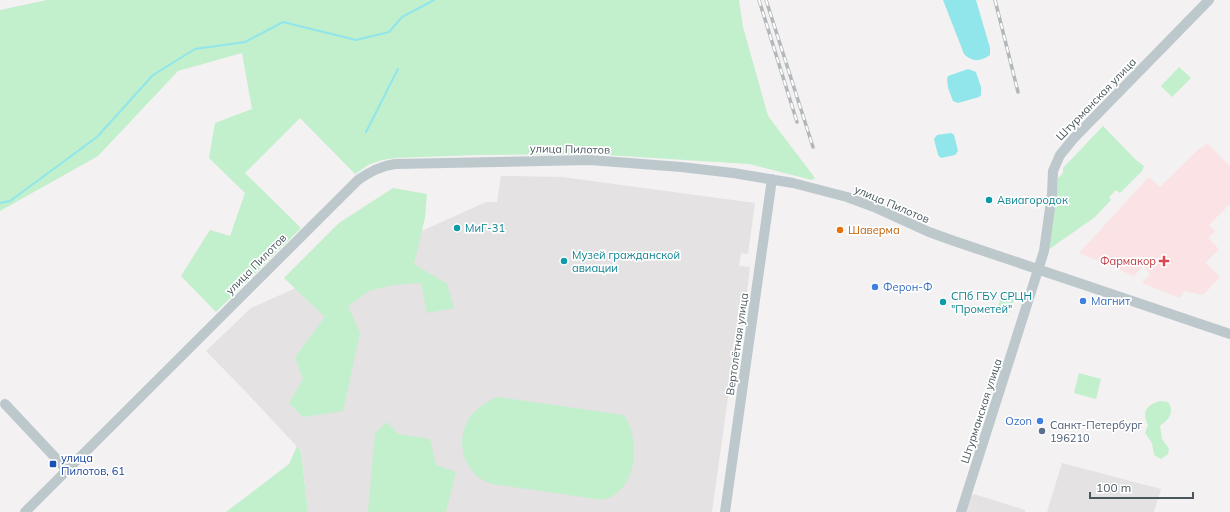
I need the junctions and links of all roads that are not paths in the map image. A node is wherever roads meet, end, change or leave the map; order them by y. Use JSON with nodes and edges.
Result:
{"nodes":[{"id":1,"x":1209,"y":0,"type":"edge"},
{"id":2,"x":772,"y":179,"type":"junction"},
{"id":3,"x":1039,"y":269,"type":"junction"},
{"id":4,"x":1230,"y":334,"type":"edge"},
{"id":5,"x":5,"y":404,"type":"dead end"},
{"id":6,"x":66,"y":469,"type":"junction"},
{"id":7,"x":25,"y":512,"type":"edge"},
{"id":8,"x":725,"y":512,"type":"edge"},
{"id":9,"x":961,"y":512,"type":"edge"}],
"edges":[{"from":1,"to":3,"type":"street","name":"Штурманская улица"},
{"from":2,"to":3,"type":"street","name":"улица Пилотов"},
{"from":2,"to":6,"type":"street","name":"улица Пилотов"},
{"from":2,"to":8,"type":"street","name":"Вертолётная улица"},
{"from":3,"to":4,"type":"street","name":"улица Пилотов"},
{"from":3,"to":9,"type":"street","name":"Штурманская улица"},
{"from":5,"to":6,"type":"street"},
{"from":6,"to":7,"type":"street","name":"улица Пилотов"}]}
